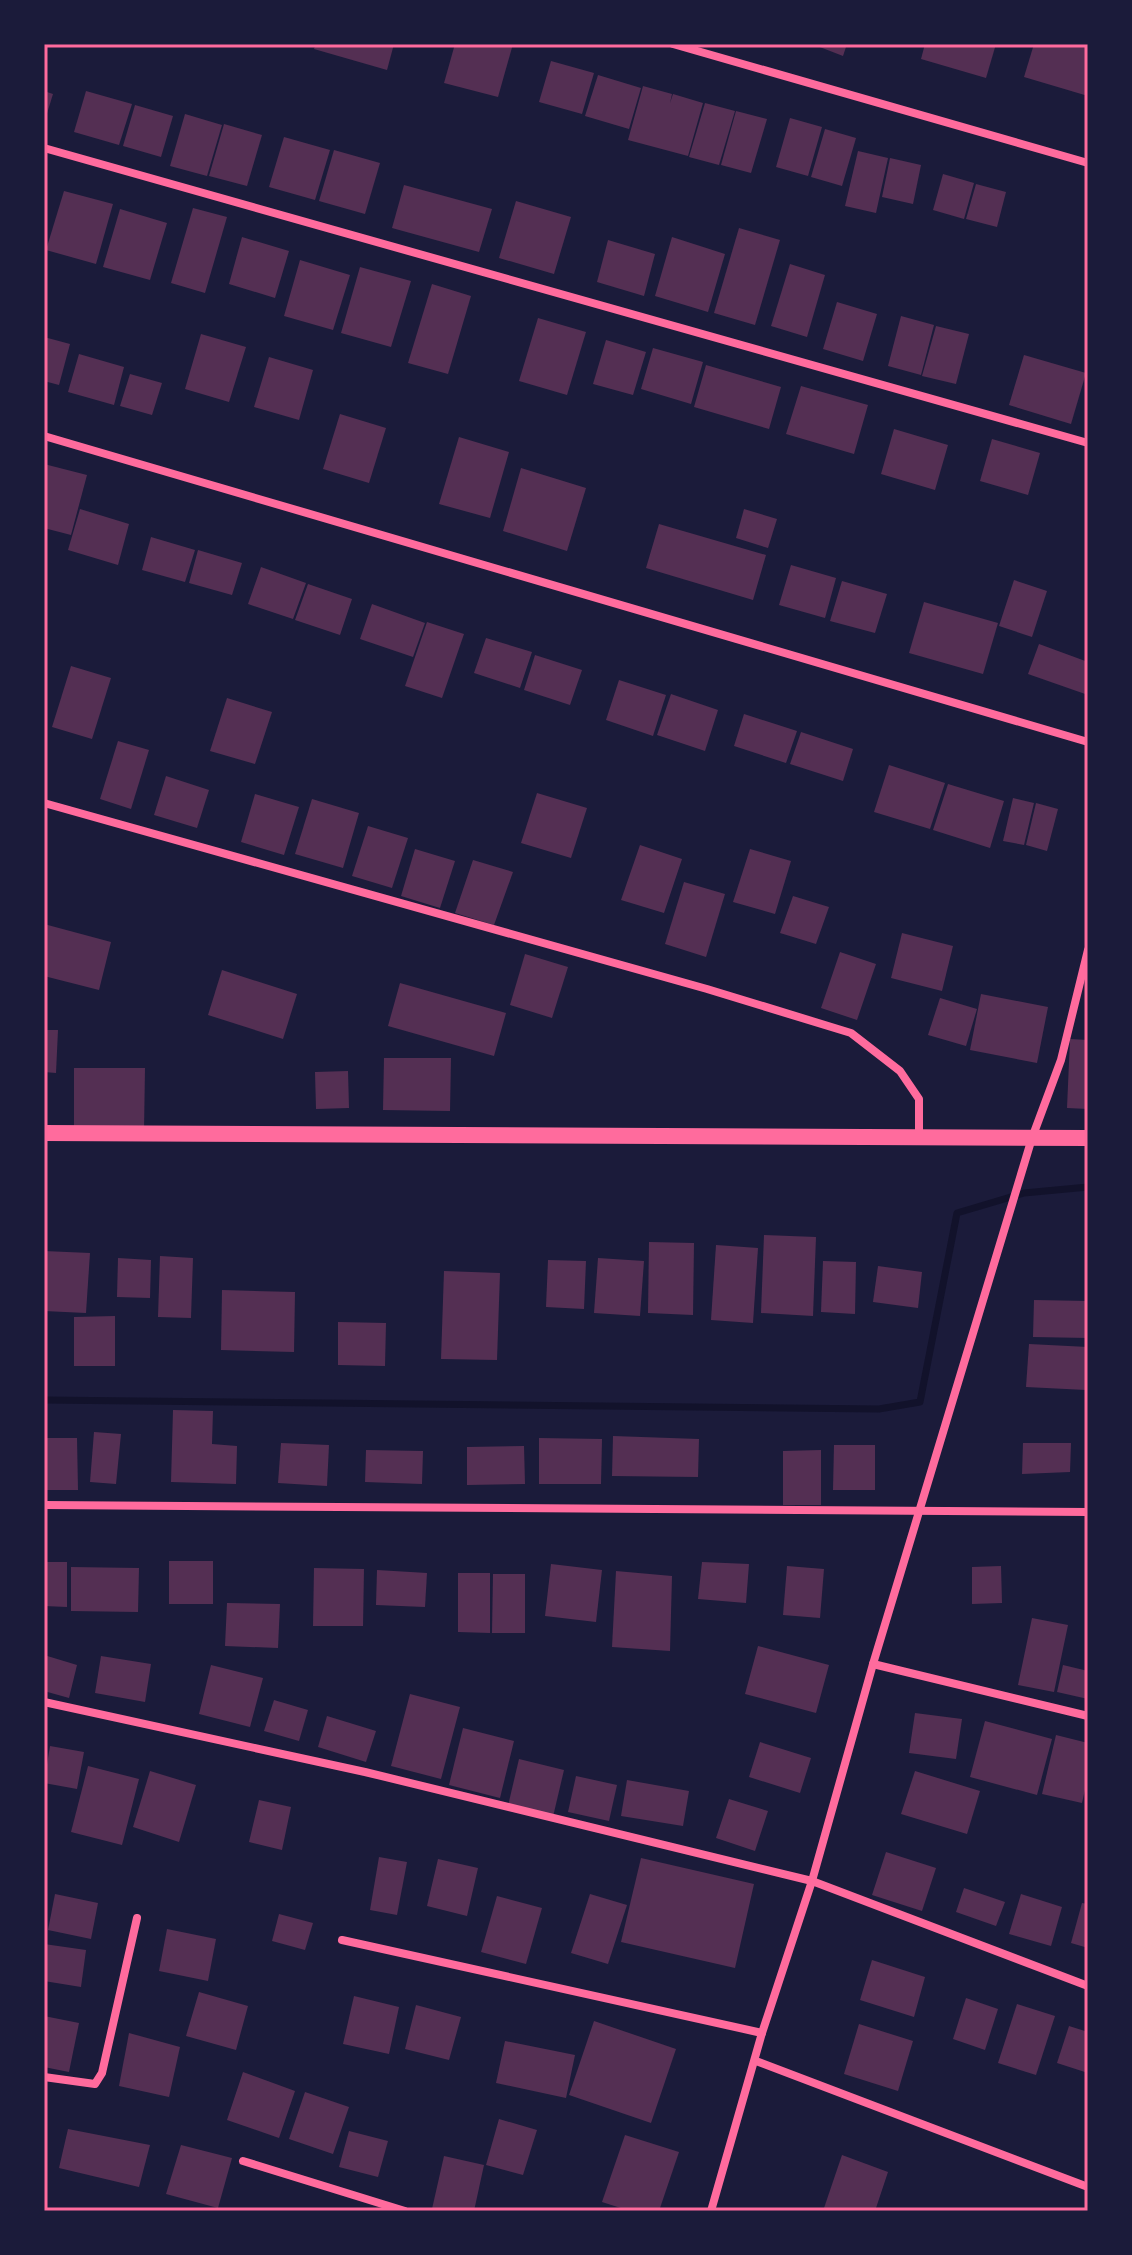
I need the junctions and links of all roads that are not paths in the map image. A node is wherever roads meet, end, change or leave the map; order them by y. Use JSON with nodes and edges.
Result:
{"nodes":[{"id":1,"x":673,"y":44,"type":"edge"},
{"id":2,"x":44,"y":148,"type":"edge"},
{"id":3,"x":1088,"y":163,"type":"edge"},
{"id":4,"x":44,"y":436,"type":"edge"},
{"id":5,"x":1088,"y":443,"type":"edge"},
{"id":6,"x":1088,"y":742,"type":"edge"},
{"id":7,"x":44,"y":803,"type":"edge"},
{"id":8,"x":1088,"y":950,"type":"edge"},
{"id":9,"x":44,"y":1133,"type":"edge"},
{"id":10,"x":919,"y":1137,"type":"junction"},
{"id":11,"x":1032,"y":1138,"type":"junction"},
{"id":12,"x":1088,"y":1138,"type":"edge"},
{"id":13,"x":44,"y":1505,"type":"edge"},
{"id":14,"x":1088,"y":1512,"type":"edge"},
{"id":15,"x":920,"y":1513,"type":"junction"},
{"id":16,"x":873,"y":1664,"type":"junction"},
{"id":17,"x":44,"y":1702,"type":"edge"},
{"id":18,"x":1088,"y":1716,"type":"edge"},
{"id":19,"x":812,"y":1881,"type":"junction"},
{"id":20,"x":137,"y":1918,"type":"dead end"},
{"id":21,"x":342,"y":1940,"type":"dead end"},
{"id":22,"x":1088,"y":1986,"type":"edge"},
{"id":23,"x":762,"y":2033,"type":"junction"},
{"id":24,"x":756,"y":2061,"type":"junction"},
{"id":25,"x":44,"y":2077,"type":"edge"},
{"id":26,"x":243,"y":2161,"type":"dead end"},
{"id":27,"x":1088,"y":2187,"type":"edge"},
{"id":28,"x":405,"y":2211,"type":"edge"},
{"id":29,"x":711,"y":2211,"type":"edge"}],
"edges":[{"from":1,"to":3,"type":"street"},
{"from":2,"to":5,"type":"street"},
{"from":4,"to":6,"type":"street"},
{"from":7,"to":10,"type":"street"},
{"from":8,"to":11,"type":"street"},
{"from":9,"to":10,"type":"main road"},
{"from":10,"to":11,"type":"main road"},
{"from":11,"to":12,"type":"main road"},
{"from":11,"to":15,"type":"street"},
{"from":13,"to":15,"type":"street"},
{"from":14,"to":15,"type":"street"},
{"from":15,"to":16,"type":"street"},
{"from":16,"to":18,"type":"street"},
{"from":16,"to":19,"type":"street"},
{"from":17,"to":19,"type":"street"},
{"from":19,"to":22,"type":"street"},
{"from":19,"to":23,"type":"street"},
{"from":20,"to":25,"type":"street"},
{"from":21,"to":23,"type":"street"},
{"from":23,"to":24,"type":"street"},
{"from":24,"to":27,"type":"street"},
{"from":24,"to":29,"type":"street"},
{"from":26,"to":28,"type":"street"}]}
